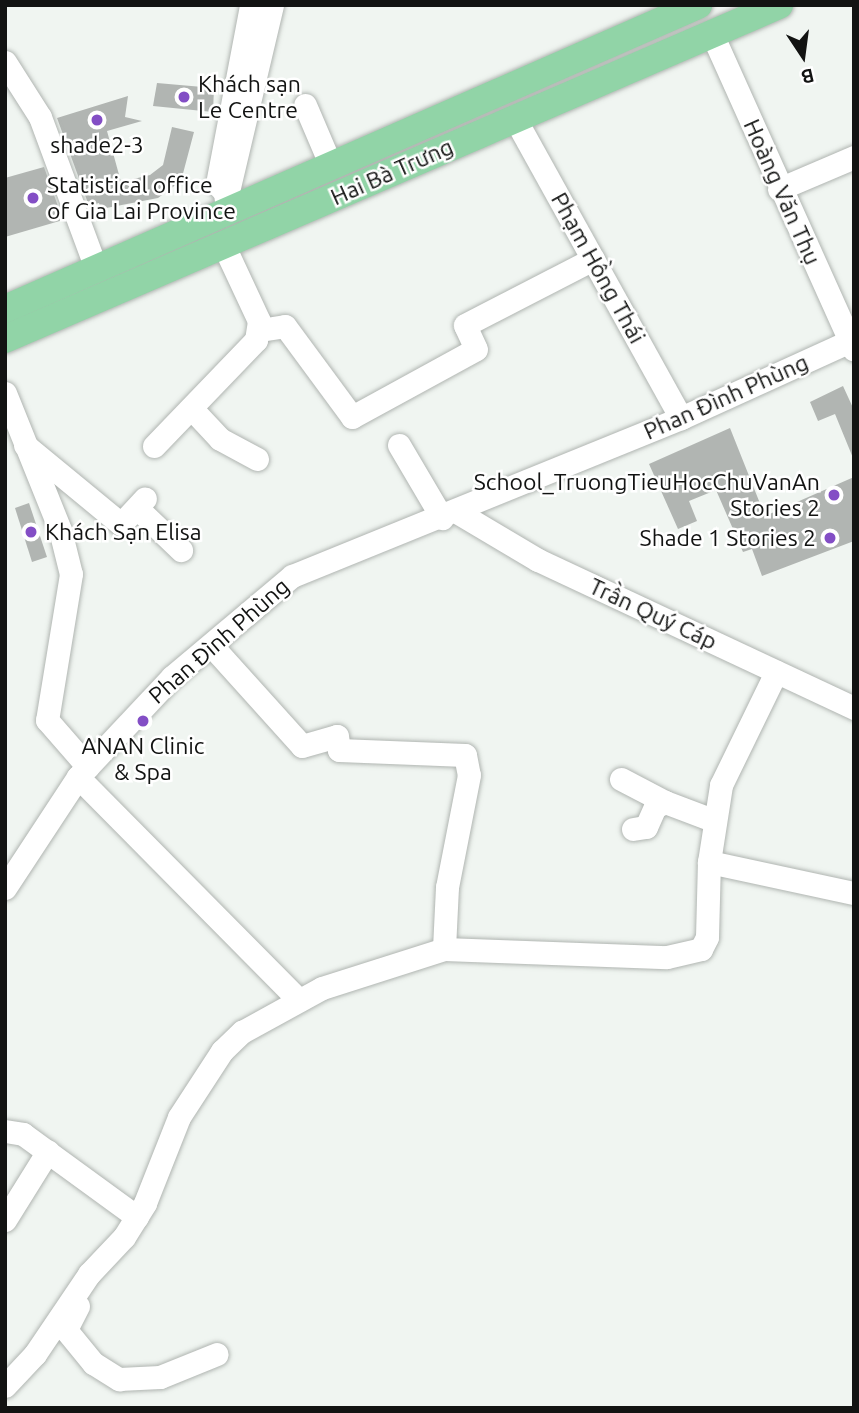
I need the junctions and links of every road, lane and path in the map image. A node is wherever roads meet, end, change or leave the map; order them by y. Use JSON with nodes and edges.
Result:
{"nodes":[{"id":1,"x":251,"y":5,"type":"edge"},
{"id":2,"x":272,"y":5,"type":"edge"},
{"id":3,"x":699,"y":5,"type":"edge"},
{"id":4,"x":779,"y":5,"type":"edge"},
{"id":5,"x":712,"y":34,"type":"junction"},
{"id":6,"x":5,"y":62,"type":"edge"},
{"id":7,"x":305,"y":105,"type":"dead end"},
{"id":8,"x":514,"y":117,"type":"junction"},
{"id":9,"x":854,"y":157,"type":"edge"},
{"id":10,"x":331,"y":166,"type":"junction"},
{"id":11,"x":779,"y":189,"type":"junction"},
{"id":12,"x":226,"y":201,"type":"junction"},
{"id":13,"x":224,"y":246,"type":"junction"},
{"id":14,"x":593,"y":260,"type":"junction"},
{"id":15,"x":96,"y":268,"type":"junction"},
{"id":16,"x":5,"y":309,"type":"edge"},
{"id":17,"x":260,"y":330,"type":"junction"},
{"id":18,"x":5,"y":339,"type":"edge"},
{"id":19,"x":853,"y":343,"type":"edge"},
{"id":20,"x":5,"y":393,"type":"edge"},
{"id":21,"x":191,"y":408,"type":"junction"},
{"id":22,"x":681,"y":418,"type":"junction"},
{"id":23,"x":25,"y":444,"type":"junction"},
{"id":24,"x":399,"y":445,"type":"dead end"},
{"id":25,"x":154,"y":446,"type":"dead end"},
{"id":26,"x":257,"y":459,"type":"dead end"},
{"id":27,"x":449,"y":515,"type":"junction"},
{"id":28,"x":181,"y":550,"type":"dead end"},
{"id":29,"x":211,"y":645,"type":"junction"},
{"id":30,"x":776,"y":671,"type":"junction"},
{"id":31,"x":854,"y":708,"type":"edge"},
{"id":32,"x":83,"y":772,"type":"junction"},
{"id":33,"x":621,"y":779,"type":"dead end"},
{"id":34,"x":665,"y":802,"type":"junction"},
{"id":35,"x":715,"y":821,"type":"junction"},
{"id":36,"x":633,"y":830,"type":"dead end"},
{"id":37,"x":709,"y":862,"type":"junction"},
{"id":38,"x":5,"y":888,"type":"edge"},
{"id":39,"x":854,"y":893,"type":"edge"},
{"id":40,"x":444,"y":949,"type":"junction"},
{"id":41,"x":299,"y":1000,"type":"junction"},
{"id":42,"x":5,"y":1130,"type":"edge"},
{"id":43,"x":48,"y":1151,"type":"junction"},
{"id":44,"x":137,"y":1217,"type":"junction"},
{"id":45,"x":5,"y":1220,"type":"edge"},
{"id":46,"x":113,"y":1250,"type":"junction"},
{"id":47,"x":216,"y":1354,"type":"dead end"},
{"id":48,"x":5,"y":1386,"type":"edge"}],
"edges":[{"from":1,"to":12,"type":"street"},
{"from":2,"to":12,"type":"street"},
{"from":3,"to":5,"type":"main road"},
{"from":3,"to":10,"type":"main road","name":"Hai Bà Trưng"},
{"from":4,"to":5,"type":"main road","name":"Hai Bà Trưng"},
{"from":5,"to":8,"type":"main road","name":"Hai Bà Trưng"},
{"from":5,"to":11,"type":"street","name":"Hoàng Văn Thụ"},
{"from":6,"to":15,"type":"street"},
{"from":7,"to":10,"type":"street"},
{"from":8,"to":13,"type":"main road","name":"Hai Bà Trưng"},
{"from":8,"to":14,"type":"street","name":"Phạm Hồng Thái"},
{"from":9,"to":11,"type":"street"},
{"from":10,"to":12,"type":"main road","name":"Hai Bà Trưng"},
{"from":11,"to":19,"type":"street","name":"Hoàng Văn Thụ"},
{"from":12,"to":13,"type":"main road"},
{"from":12,"to":15,"type":"main road","name":"Hai Bà Trưng"},
{"from":13,"to":17,"type":"street"},
{"from":13,"to":18,"type":"main road","name":"Hai Bà Trưng"},
{"from":14,"to":17,"type":"street"},
{"from":14,"to":22,"type":"street","name":"Phạm Hồng Thái"},
{"from":15,"to":16,"type":"main road","name":"Hai Bà Trưng"},
{"from":17,"to":21,"type":"street"},
{"from":19,"to":22,"type":"street","name":"Phan Đình Phùng"},
{"from":20,"to":23,"type":"street"},
{"from":21,"to":25,"type":"street"},
{"from":21,"to":26,"type":"street"},
{"from":22,"to":27,"type":"street","name":"Phan Đình Phùng"},
{"from":23,"to":28,"type":"street"},
{"from":23,"to":32,"type":"street"},
{"from":24,"to":27,"type":"street"},
{"from":27,"to":29,"type":"street","name":"Phan Đình Phùng"},
{"from":27,"to":30,"type":"street","name":"Trần Quý Cáp"},
{"from":29,"to":32,"type":"street","name":"Phan Đình Phùng"},
{"from":29,"to":40,"type":"street"},
{"from":30,"to":31,"type":"street","name":"Trần Quý Cáp"},
{"from":30,"to":35,"type":"street"},
{"from":32,"to":38,"type":"street","name":"Phan Đình Phùng"},
{"from":32,"to":41,"type":"street"},
{"from":33,"to":34,"type":"street"},
{"from":34,"to":35,"type":"street"},
{"from":34,"to":36,"type":"street"},
{"from":35,"to":37,"type":"street"},
{"from":37,"to":39,"type":"street"},
{"from":37,"to":40,"type":"street"},
{"from":40,"to":41,"type":"street"},
{"from":41,"to":44,"type":"street"},
{"from":42,"to":43,"type":"street"},
{"from":43,"to":44,"type":"street"},
{"from":43,"to":45,"type":"street"},
{"from":44,"to":46,"type":"street"},
{"from":46,"to":47,"type":"street"},
{"from":46,"to":48,"type":"street"}]}
